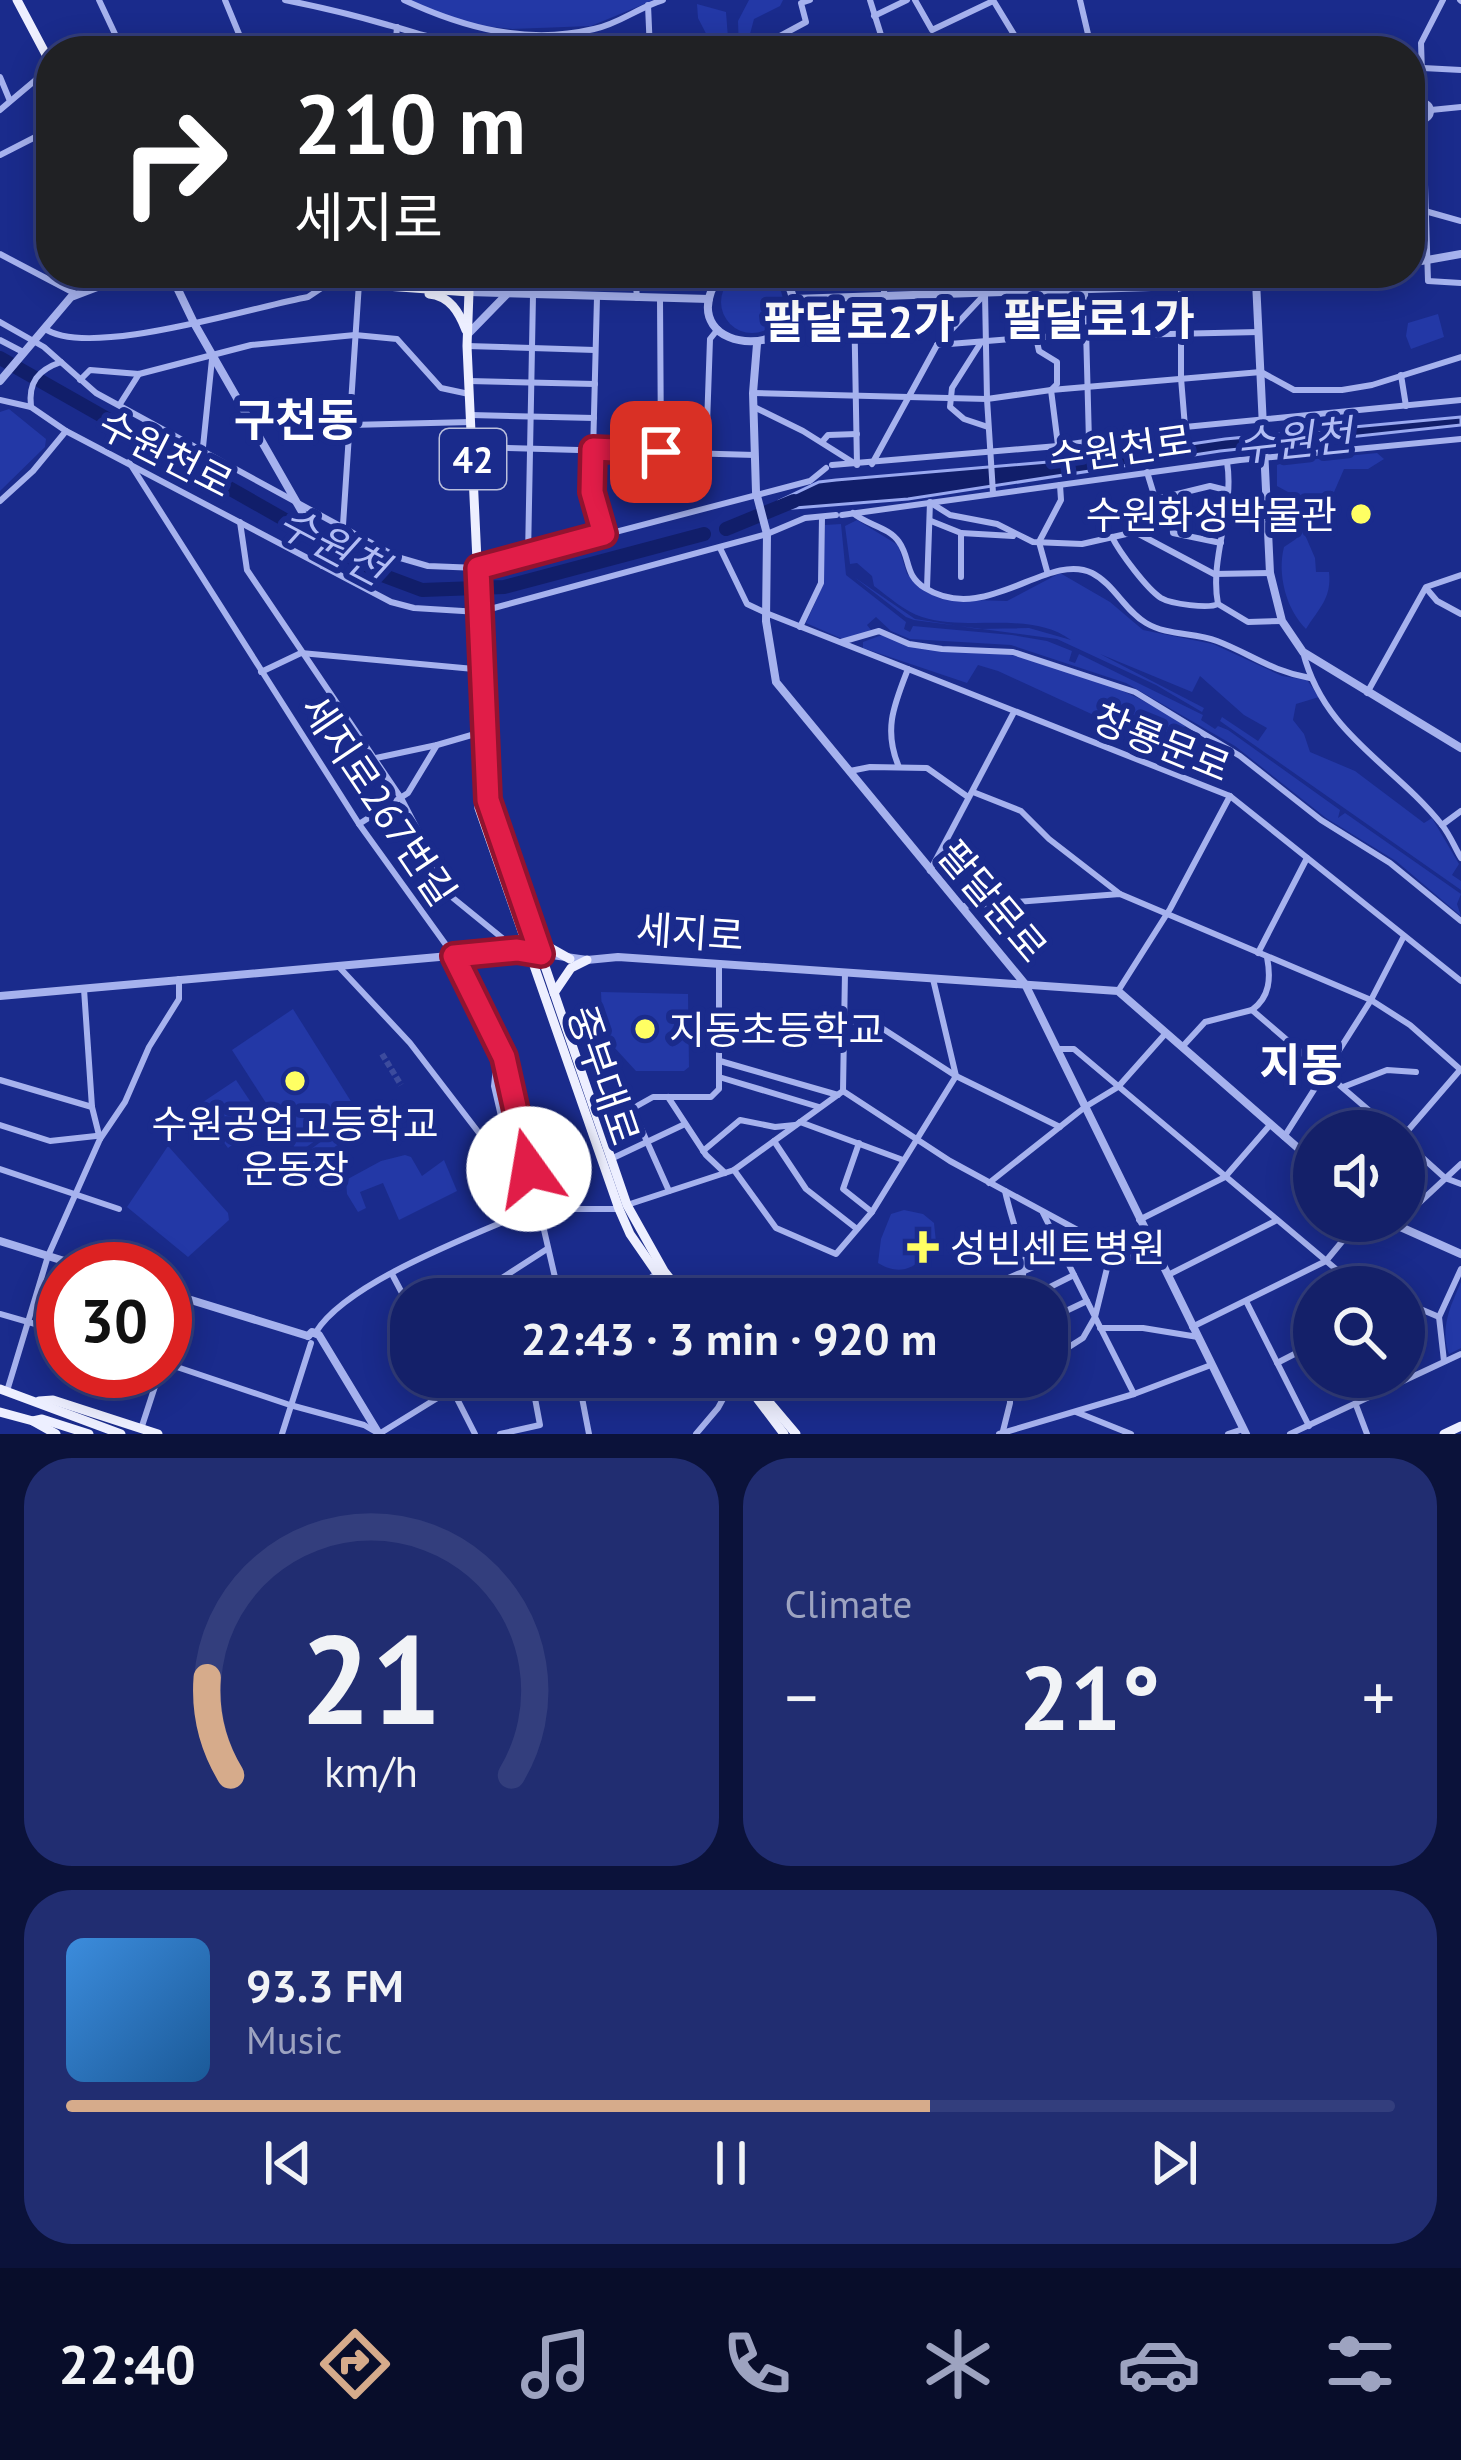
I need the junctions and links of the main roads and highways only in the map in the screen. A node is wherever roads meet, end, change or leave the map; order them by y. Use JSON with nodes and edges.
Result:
{"nodes":[{"id":1,"x":17,"y":0,"type":"edge"},
{"id":2,"x":36,"y":37,"type":"edge"},
{"id":3,"x":413,"y":288,"type":"edge"},
{"id":4,"x":430,"y":288,"type":"edge"},
{"id":5,"x":468,"y":341,"type":"junction"},
{"id":6,"x":479,"y":608,"type":"junction"},
{"id":7,"x":534,"y":938,"type":"junction"},
{"id":8,"x":535,"y":954,"type":"junction"},
{"id":9,"x":569,"y":959,"type":"road end"},
{"id":10,"x":587,"y":960,"type":"road end"},
{"id":11,"x":554,"y":993,"type":"junction"},
{"id":12,"x":623,"y":1207,"type":"junction"},
{"id":13,"x":659,"y":1278,"type":"edge"},
{"id":14,"x":670,"y":1278,"type":"edge"},
{"id":15,"x":3,"y":1390,"type":"edge"},
{"id":16,"x":757,"y":1398,"type":"edge"},
{"id":17,"x":761,"y":1398,"type":"edge"},
{"id":18,"x":39,"y":1401,"type":"junction"},
{"id":19,"x":0,"y":1412,"type":"edge"},
{"id":20,"x":34,"y":1421,"type":"junction"},
{"id":21,"x":74,"y":1424,"type":"junction"},
{"id":22,"x":1461,"y":1426,"type":"edge"},
{"id":23,"x":55,"y":1434,"type":"edge"},
{"id":24,"x":89,"y":1434,"type":"edge"},
{"id":25,"x":121,"y":1434,"type":"edge"},
{"id":26,"x":158,"y":1434,"type":"edge"},
{"id":27,"x":784,"y":1434,"type":"edge"},
{"id":28,"x":796,"y":1434,"type":"edge"},
{"id":29,"x":1444,"y":1434,"type":"edge"}],
"edges":[{"from":1,"to":2,"type":"main road"},
{"from":3,"to":5,"type":"main road"},
{"from":4,"to":5,"type":"main road","name":"중부대로","number":"42"},
{"from":5,"to":6,"type":"main road","name":"중부대로","number":"42"},
{"from":6,"to":7,"type":"main road","name":"중부대로","number":"42"},
{"from":6,"to":8,"type":"main road","name":"중부대로","number":"42"},
{"from":7,"to":8,"type":"main road","name":"중부대로","number":"42"},
{"from":7,"to":9,"type":"main road"},
{"from":8,"to":11,"type":"main road","name":"중부대로","number":"42"},
{"from":8,"to":12,"type":"main road","name":"중부대로","number":"42"},
{"from":10,"to":11,"type":"main road"},
{"from":11,"to":12,"type":"main road","name":"중부대로","number":"42"},
{"from":12,"to":13,"type":"main road","name":"중부대로","number":"42"},
{"from":12,"to":14,"type":"main road","name":"중부대로","number":"42"},
{"from":15,"to":18,"type":"main road"},
{"from":16,"to":27,"type":"main road"},
{"from":17,"to":28,"type":"main road"},
{"from":18,"to":21,"type":"main road"},
{"from":18,"to":26,"type":"main road"},
{"from":19,"to":20,"type":"main road"},
{"from":20,"to":21,"type":"main road"},
{"from":20,"to":23,"type":"main road"},
{"from":21,"to":24,"type":"main road"},
{"from":21,"to":25,"type":"main road"},
{"from":22,"to":29,"type":"main road"}]}
